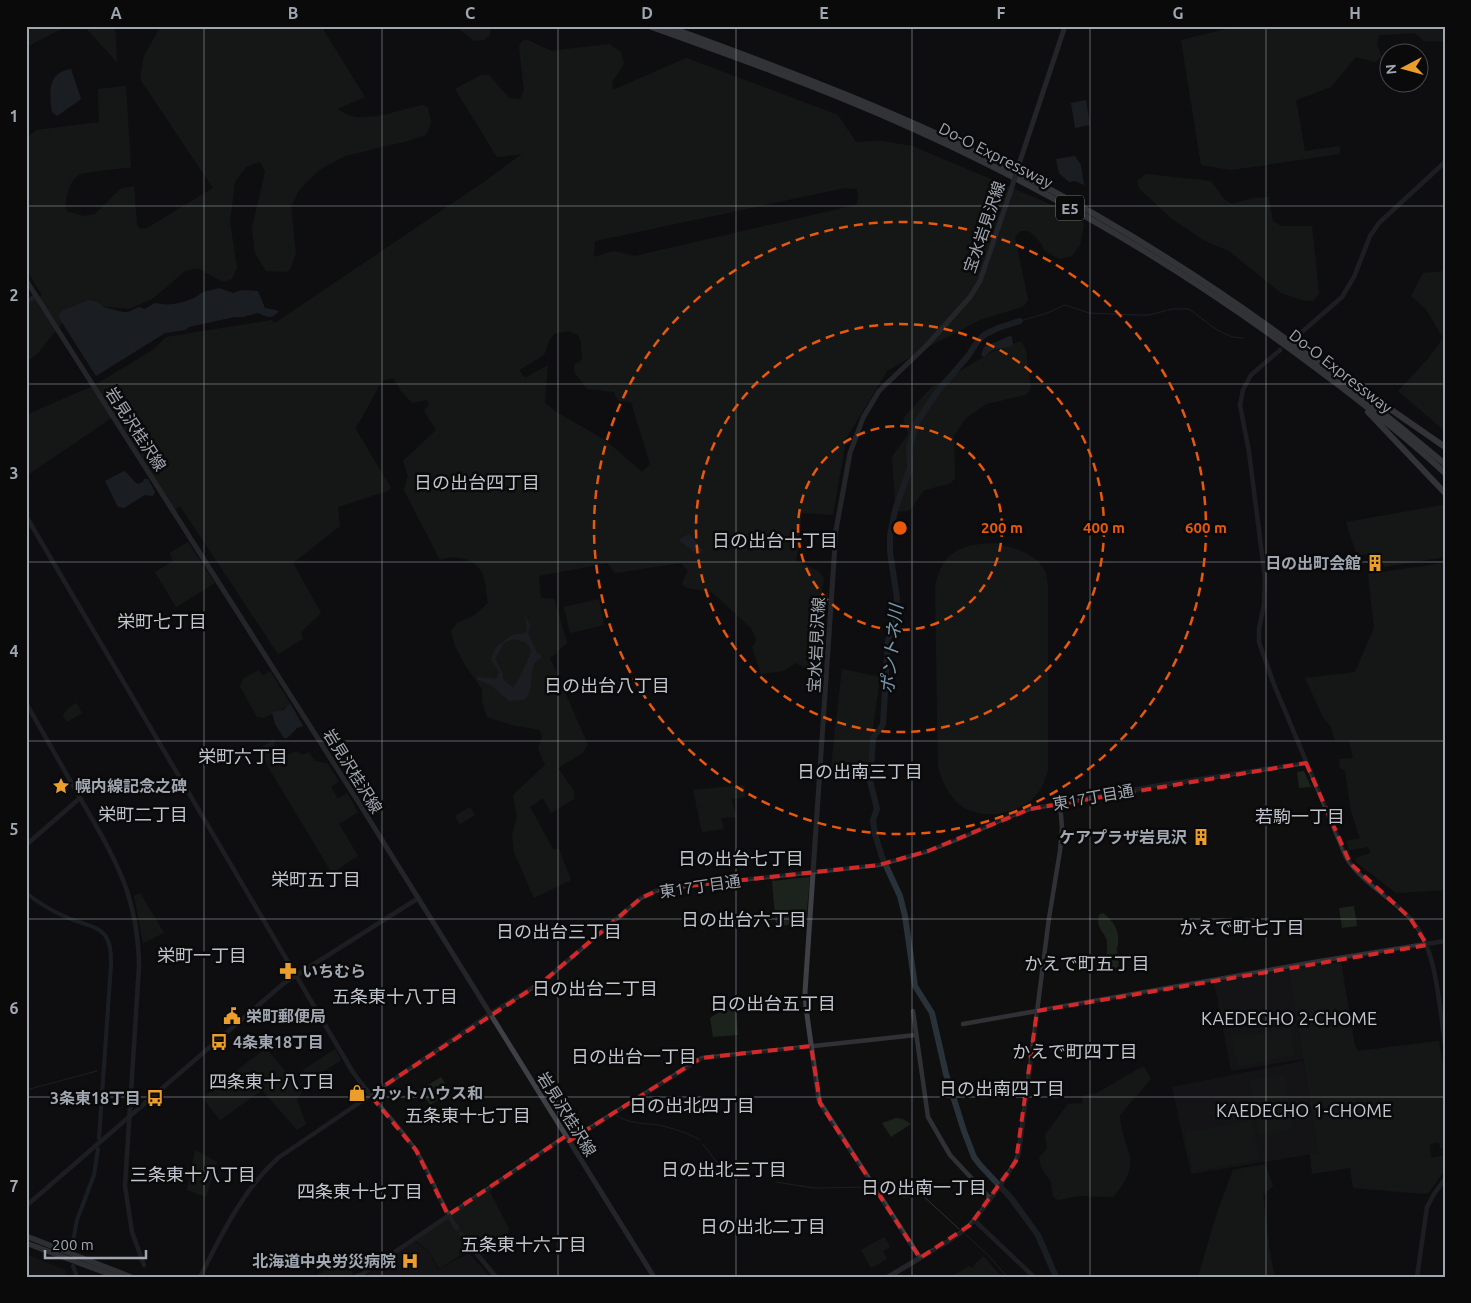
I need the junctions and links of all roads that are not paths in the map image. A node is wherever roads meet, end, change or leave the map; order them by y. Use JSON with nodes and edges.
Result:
{"nodes":[{"id":1,"x":649,"y":26,"type":"edge"},
{"id":2,"x":666,"y":26,"type":"edge"},
{"id":3,"x":1065,"y":26,"type":"edge"},
{"id":4,"x":1445,"y":162,"type":"edge"},
{"id":5,"x":26,"y":280,"type":"edge"},
{"id":6,"x":36,"y":296,"type":"junction"},
{"id":7,"x":26,"y":302,"type":"edge"},
{"id":8,"x":1295,"y":338,"type":"dead end"},
{"id":9,"x":1280,"y":350,"type":"dead end"},
{"id":10,"x":1302,"y":350,"type":"junction"},
{"id":11,"x":1340,"y":385,"type":"junction"},
{"id":12,"x":1445,"y":447,"type":"edge"},
{"id":13,"x":1445,"y":464,"type":"edge"},
{"id":14,"x":1445,"y":472,"type":"edge"},
{"id":15,"x":1445,"y":493,"type":"edge"},
{"id":16,"x":26,"y":516,"type":"edge"},
{"id":17,"x":26,"y":703,"type":"edge"},
{"id":18,"x":1306,"y":763,"type":"junction"},
{"id":19,"x":80,"y":798,"type":"junction"},
{"id":20,"x":1060,"y":803,"type":"junction"},
{"id":21,"x":26,"y":845,"type":"edge"},
{"id":22,"x":813,"y":873,"type":"junction"},
{"id":23,"x":418,"y":899,"type":"junction"},
{"id":24,"x":1445,"y":941,"type":"edge"},
{"id":25,"x":1427,"y":944,"type":"junction"},
{"id":26,"x":296,"y":975,"type":"junction"},
{"id":27,"x":912,"y":1011,"type":"dead end"},
{"id":28,"x":1037,"y":1011,"type":"junction"},
{"id":29,"x":490,"y":1014,"type":"junction"},
{"id":30,"x":963,"y":1024,"type":"dead end"},
{"id":31,"x":916,"y":1035,"type":"junction"},
{"id":32,"x":1445,"y":1044,"type":"edge"},
{"id":33,"x":811,"y":1046,"type":"junction"},
{"id":34,"x":370,"y":1096,"type":"junction"},
{"id":35,"x":128,"y":1117,"type":"junction"},
{"id":36,"x":568,"y":1138,"type":"junction"},
{"id":37,"x":1445,"y":1179,"type":"edge"},
{"id":38,"x":990,"y":1198,"type":"junction"},
{"id":39,"x":26,"y":1206,"type":"edge"},
{"id":40,"x":448,"y":1215,"type":"junction"},
{"id":41,"x":974,"y":1220,"type":"junction"},
{"id":42,"x":456,"y":1227,"type":"tunnel mouth"},
{"id":43,"x":26,"y":1236,"type":"edge"},
{"id":44,"x":26,"y":1242,"type":"edge"},
{"id":45,"x":472,"y":1248,"type":"tunnel mouth"},
{"id":46,"x":73,"y":1257,"type":"junction"},
{"id":47,"x":920,"y":1258,"type":"junction"},
{"id":48,"x":144,"y":1265,"type":"dead end"},
{"id":49,"x":357,"y":1276,"type":"dead end"},
{"id":50,"x":117,"y":1277,"type":"edge"},
{"id":51,"x":131,"y":1277,"type":"edge"},
{"id":52,"x":200,"y":1277,"type":"edge"},
{"id":53,"x":496,"y":1277,"type":"edge"},
{"id":54,"x":654,"y":1277,"type":"edge"},
{"id":55,"x":888,"y":1277,"type":"edge"},
{"id":56,"x":1034,"y":1277,"type":"edge"},
{"id":57,"x":1417,"y":1277,"type":"edge"}],
"edges":[{"from":1,"to":11,"type":"highway","name":"Do-O Expressway","number":"E5"},
{"from":2,"to":10,"type":"highway","name":"Do-O Expressway","number":"E5"},
{"from":3,"to":22,"type":"main road","name":"宝水岩見沢線","bridge":true},
{"from":4,"to":8,"type":"street"},
{"from":5,"to":6,"type":"main road","name":"岩見沢桂沢線"},
{"from":6,"to":7,"type":"street"},
{"from":6,"to":23,"type":"main road","name":"岩見沢桂沢線"},
{"from":9,"to":18,"type":"street"},
{"from":10,"to":12,"type":"highway"},
{"from":10,"to":13,"type":"highway","name":"Do-O Expressway","number":"E5"},
{"from":11,"to":14,"type":"highway","name":"Do-O Expressway","number":"E5"},
{"from":11,"to":15,"type":"highway"},
{"from":16,"to":26,"type":"street"},
{"from":17,"to":19,"type":"street"},
{"from":18,"to":20,"type":"street","name":"東17丁目通"},
{"from":18,"to":25,"type":"street"},
{"from":19,"to":21,"type":"street"},
{"from":19,"to":35,"type":"street"},
{"from":20,"to":22,"type":"street","name":"東17丁目通"},
{"from":20,"to":28,"type":"street"},
{"from":22,"to":29,"type":"street","name":"東17丁目通"},
{"from":22,"to":33,"type":"main road","name":"宝水岩見沢線"},
{"from":23,"to":26,"type":"street"},
{"from":23,"to":29,"type":"main road","name":"岩見沢桂沢線"},
{"from":24,"to":25,"type":"street"},
{"from":25,"to":28,"type":"street"},
{"from":25,"to":32,"type":"street"},
{"from":26,"to":34,"type":"street"},
{"from":26,"to":35,"type":"street"},
{"from":27,"to":31,"type":"street"},
{"from":28,"to":30,"type":"street"},
{"from":28,"to":38,"type":"street"},
{"from":29,"to":34,"type":"street","name":"東17丁目通"},
{"from":29,"to":36,"type":"main road","name":"岩見沢桂沢線"},
{"from":31,"to":33,"type":"street"},
{"from":31,"to":38,"type":"street"},
{"from":33,"to":36,"type":"street"},
{"from":33,"to":47,"type":"main road","name":"宝水岩見沢線"},
{"from":34,"to":40,"type":"street"},
{"from":34,"to":52,"type":"street","name":"東17丁目通"},
{"from":35,"to":39,"type":"street"},
{"from":35,"to":48,"type":"street"},
{"from":36,"to":40,"type":"street"},
{"from":36,"to":54,"type":"main road","name":"岩見沢桂沢線"},
{"from":37,"to":57,"type":"street"},
{"from":38,"to":41,"type":"street"},
{"from":40,"to":42,"type":"street"},
{"from":40,"to":49,"type":"street"},
{"from":41,"to":47,"type":"street"},
{"from":41,"to":56,"type":"street"},
{"from":43,"to":46,"type":"highway"},
{"from":44,"to":46,"type":"highway"},
{"from":45,"to":53,"type":"street"},
{"from":46,"to":50,"type":"highway"},
{"from":46,"to":51,"type":"highway"},
{"from":47,"to":55,"type":"main road"}]}
